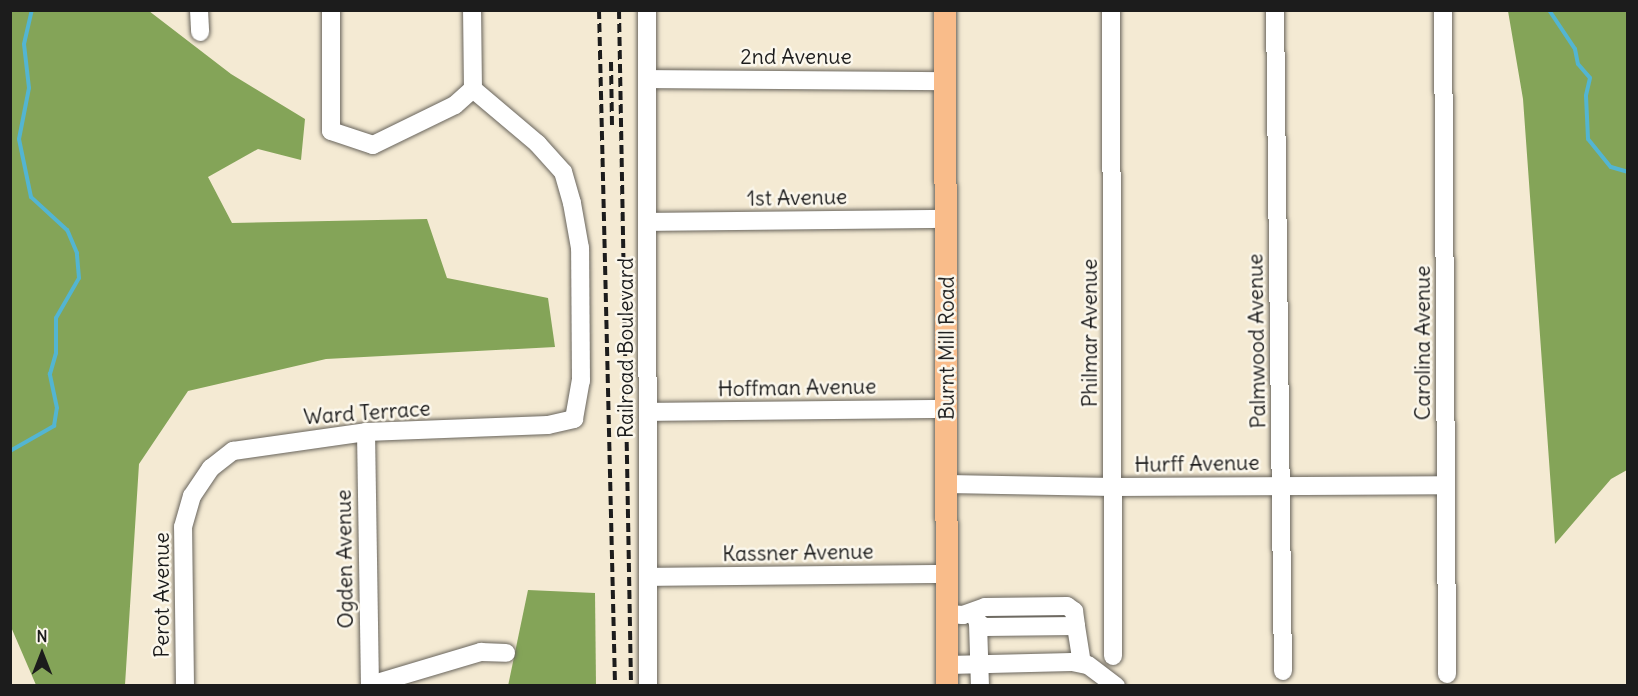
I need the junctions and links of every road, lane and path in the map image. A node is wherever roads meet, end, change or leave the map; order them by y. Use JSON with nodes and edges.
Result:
{"nodes":[{"id":1,"x":200,"y":10,"type":"edge"},
{"id":2,"x":331,"y":10,"type":"edge"},
{"id":3,"x":472,"y":10,"type":"edge"},
{"id":4,"x":646,"y":10,"type":"edge"},
{"id":5,"x":945,"y":10,"type":"edge"},
{"id":6,"x":1111,"y":10,"type":"edge"},
{"id":7,"x":1275,"y":10,"type":"edge"},
{"id":8,"x":1443,"y":10,"type":"edge"},
{"id":9,"x":200,"y":32,"type":"dead end"},
{"id":10,"x":648,"y":79,"type":"junction"},
{"id":11,"x":945,"y":81,"type":"junction"},
{"id":12,"x":473,"y":89,"type":"junction"},
{"id":13,"x":945,"y":219,"type":"junction"},
{"id":14,"x":649,"y":222,"type":"junction"},
{"id":15,"x":947,"y":409,"type":"junction"},
{"id":16,"x":648,"y":412,"type":"junction"},
{"id":17,"x":366,"y":432,"type":"junction"},
{"id":18,"x":947,"y":484,"type":"junction"},
{"id":19,"x":1446,"y":485,"type":"junction"},
{"id":20,"x":1281,"y":486,"type":"junction"},
{"id":21,"x":1113,"y":487,"type":"junction"},
{"id":22,"x":190,"y":504,"type":"joint"},
{"id":23,"x":949,"y":574,"type":"junction"},
{"id":24,"x":648,"y":577,"type":"junction"},
{"id":25,"x":948,"y":614,"type":"junction"},
{"id":26,"x":976,"y":618,"type":"junction"},
{"id":27,"x":506,"y":653,"type":"dead end"},
{"id":28,"x":1113,"y":656,"type":"dead end"},
{"id":29,"x":980,"y":664,"type":"junction"},
{"id":30,"x":1082,"y":664,"type":"junction"},
{"id":31,"x":1283,"y":671,"type":"dead end"},
{"id":32,"x":1447,"y":674,"type":"dead end"},
{"id":33,"x":947,"y":675,"type":"edge"},
{"id":34,"x":369,"y":685,"type":"edge"},
{"id":35,"x":185,"y":686,"type":"edge"},
{"id":36,"x":648,"y":686,"type":"edge"},
{"id":37,"x":980,"y":686,"type":"edge"},
{"id":38,"x":1116,"y":686,"type":"edge"}],
"edges":[{"from":1,"to":9,"type":"street"},
{"from":2,"to":12,"type":"street"},
{"from":3,"to":12,"type":"street"},
{"from":4,"to":10,"type":"street","name":"Railroad Boulevard"},
{"from":5,"to":11,"type":"main road","name":"Burnt Mill Road"},
{"from":6,"to":21,"type":"street","name":"Philmar Avenue"},
{"from":7,"to":20,"type":"street","name":"Palmwood Avenue"},
{"from":8,"to":19,"type":"street","name":"Carolina Avenue"},
{"from":10,"to":11,"type":"street","name":"2nd Avenue"},
{"from":10,"to":14,"type":"street","name":"Railroad Boulevard"},
{"from":11,"to":13,"type":"main road","name":"Burnt Mill Road"},
{"from":12,"to":17,"type":"street","name":"Ward Terrace"},
{"from":13,"to":14,"type":"street","name":"1st Avenue"},
{"from":13,"to":15,"type":"main road","name":"Burnt Mill Road"},
{"from":14,"to":16,"type":"street","name":"Railroad Boulevard"},
{"from":15,"to":16,"type":"street","name":"Hoffman Avenue"},
{"from":15,"to":18,"type":"main road","name":"Burnt Mill Road"},
{"from":16,"to":24,"type":"street","name":"Railroad Boulevard"},
{"from":17,"to":22,"type":"street","name":"Ward Terrace"},
{"from":17,"to":34,"type":"street","name":"Ogden Avenue"},
{"from":18,"to":21,"type":"street","name":"Hurff Avenue"},
{"from":18,"to":23,"type":"main road","name":"Burnt Mill Road"},
{"from":19,"to":20,"type":"street","name":"Hurff Avenue"},
{"from":19,"to":32,"type":"street","name":"Carolina Avenue"},
{"from":20,"to":21,"type":"street","name":"Hurff Avenue"},
{"from":20,"to":31,"type":"street","name":"Palmwood Avenue"},
{"from":21,"to":28,"type":"street","name":"Philmar Avenue"},
{"from":22,"to":35,"type":"street","name":"Perot Avenue"},
{"from":23,"to":24,"type":"street","name":"Kassner Avenue"},
{"from":23,"to":25,"type":"main road","name":"Burnt Mill Road"},
{"from":24,"to":36,"type":"street","name":"Railroad Boulevard"},
{"from":25,"to":26,"type":"street"},
{"from":25,"to":33,"type":"main road","name":"Burnt Mill Road"},
{"from":26,"to":29,"type":"street"},
{"from":26,"to":30,"type":"street"},
{"from":27,"to":34,"type":"street"},
{"from":29,"to":30,"type":"street"},
{"from":29,"to":33,"type":"street"},
{"from":29,"to":37,"type":"street"},
{"from":30,"to":38,"type":"street"}]}
